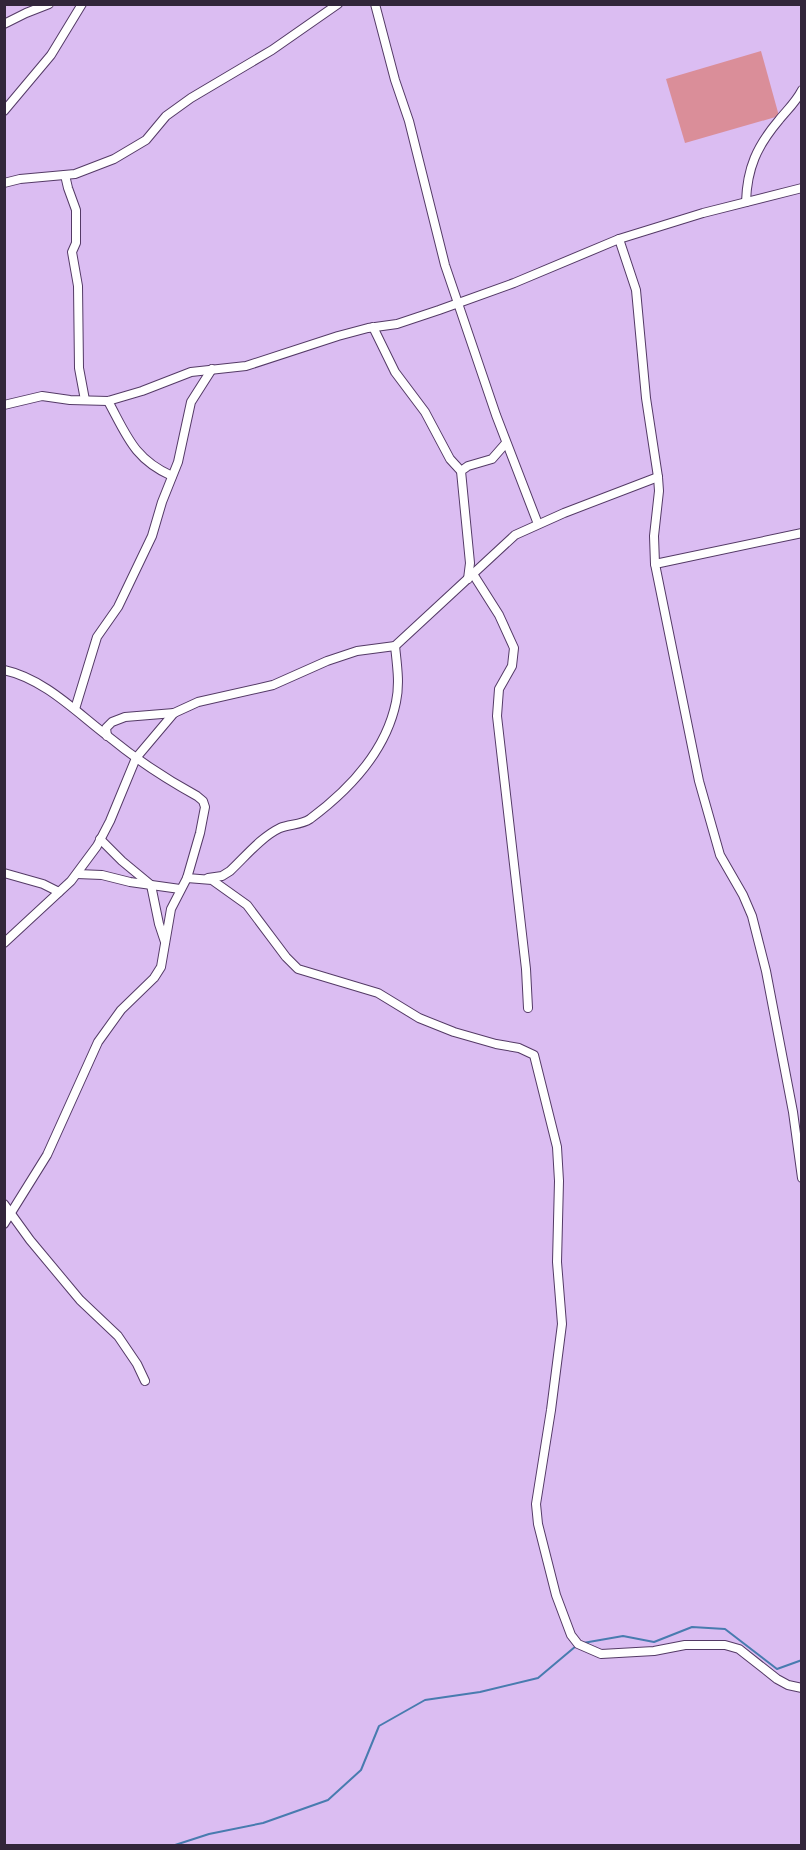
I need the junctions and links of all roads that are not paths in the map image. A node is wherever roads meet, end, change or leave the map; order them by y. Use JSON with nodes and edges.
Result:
{"nodes":[{"id":1,"x":49,"y":4,"type":"edge"},
{"id":2,"x":82,"y":4,"type":"edge"},
{"id":3,"x":339,"y":4,"type":"edge"},
{"id":4,"x":375,"y":4,"type":"edge"},
{"id":5,"x":4,"y":24,"type":"edge"},
{"id":6,"x":801,"y":90,"type":"edge"},
{"id":7,"x":4,"y":111,"type":"edge"},
{"id":8,"x":65,"y":175,"type":"junction"},
{"id":9,"x":4,"y":183,"type":"edge"},
{"id":10,"x":801,"y":188,"type":"edge"},
{"id":11,"x":746,"y":202,"type":"junction"},
{"id":12,"x":619,"y":239,"type":"junction"},
{"id":13,"x":458,"y":303,"type":"junction"},
{"id":14,"x":373,"y":327,"type":"junction"},
{"id":15,"x":212,"y":369,"type":"junction"},
{"id":16,"x":85,"y":400,"type":"junction"},
{"id":17,"x":108,"y":401,"type":"junction"},
{"id":18,"x":4,"y":405,"type":"edge"},
{"id":19,"x":506,"y":443,"type":"junction"},
{"id":20,"x":461,"y":471,"type":"junction"},
{"id":21,"x":172,"y":476,"type":"junction"},
{"id":22,"x":658,"y":477,"type":"junction"},
{"id":23,"x":538,"y":524,"type":"junction"},
{"id":24,"x":801,"y":533,"type":"edge"},
{"id":25,"x":655,"y":564,"type":"junction"},
{"id":26,"x":470,"y":577,"type":"junction"},
{"id":27,"x":395,"y":646,"type":"junction"},
{"id":28,"x":4,"y":670,"type":"edge"},
{"id":29,"x":75,"y":709,"type":"junction"},
{"id":30,"x":174,"y":713,"type":"junction"},
{"id":31,"x":107,"y":736,"type":"junction"},
{"id":32,"x":136,"y":758,"type":"junction"},
{"id":33,"x":100,"y":839,"type":"junction"},
{"id":34,"x":4,"y":873,"type":"edge"},
{"id":35,"x":77,"y":874,"type":"junction"},
{"id":36,"x":187,"y":878,"type":"junction"},
{"id":37,"x":204,"y":878,"type":"junction"},
{"id":38,"x":152,"y":885,"type":"junction"},
{"id":39,"x":180,"y":889,"type":"junction"},
{"id":40,"x":59,"y":892,"type":"junction"},
{"id":41,"x":4,"y":943,"type":"edge"},
{"id":42,"x":166,"y":945,"type":"junction"},
{"id":43,"x":528,"y":1008,"type":"dead end"},
{"id":44,"x":801,"y":1178,"type":"edge"},
{"id":45,"x":4,"y":1204,"type":"edge"},
{"id":46,"x":11,"y":1214,"type":"junction"},
{"id":47,"x":4,"y":1224,"type":"edge"},
{"id":48,"x":145,"y":1381,"type":"dead end"},
{"id":49,"x":801,"y":1688,"type":"edge"}],
"edges":[{"from":1,"to":5,"type":"street"},
{"from":2,"to":7,"type":"street"},
{"from":3,"to":8,"type":"street"},
{"from":4,"to":13,"type":"street"},
{"from":6,"to":11,"type":"street"},
{"from":8,"to":9,"type":"street"},
{"from":8,"to":16,"type":"street"},
{"from":10,"to":11,"type":"street"},
{"from":11,"to":12,"type":"street"},
{"from":12,"to":13,"type":"street"},
{"from":12,"to":22,"type":"street"},
{"from":13,"to":14,"type":"street"},
{"from":13,"to":19,"type":"street"},
{"from":14,"to":15,"type":"street"},
{"from":14,"to":20,"type":"street"},
{"from":15,"to":17,"type":"street"},
{"from":15,"to":21,"type":"street"},
{"from":16,"to":17,"type":"street"},
{"from":16,"to":18,"type":"street"},
{"from":17,"to":21,"type":"street"},
{"from":19,"to":20,"type":"street"},
{"from":19,"to":23,"type":"street"},
{"from":20,"to":26,"type":"street"},
{"from":21,"to":29,"type":"street"},
{"from":22,"to":23,"type":"street"},
{"from":22,"to":25,"type":"street"},
{"from":23,"to":26,"type":"street"},
{"from":24,"to":25,"type":"street"},
{"from":25,"to":44,"type":"street"},
{"from":26,"to":27,"type":"street"},
{"from":26,"to":43,"type":"street"},
{"from":27,"to":30,"type":"street"},
{"from":27,"to":37,"type":"street"},
{"from":28,"to":29,"type":"street"},
{"from":29,"to":31,"type":"street"},
{"from":30,"to":31,"type":"street"},
{"from":30,"to":32,"type":"street"},
{"from":31,"to":32,"type":"street"},
{"from":32,"to":33,"type":"street"},
{"from":32,"to":36,"type":"street"},
{"from":33,"to":35,"type":"street"},
{"from":33,"to":38,"type":"street"},
{"from":34,"to":40,"type":"street"},
{"from":35,"to":38,"type":"street"},
{"from":35,"to":40,"type":"street"},
{"from":36,"to":37,"type":"street"},
{"from":36,"to":39,"type":"street"},
{"from":37,"to":49,"type":"street"},
{"from":38,"to":39,"type":"street"},
{"from":38,"to":42,"type":"street"},
{"from":39,"to":42,"type":"street"},
{"from":40,"to":41,"type":"street"},
{"from":42,"to":46,"type":"street"},
{"from":45,"to":46,"type":"street"},
{"from":46,"to":47,"type":"street"},
{"from":46,"to":48,"type":"street"}]}
